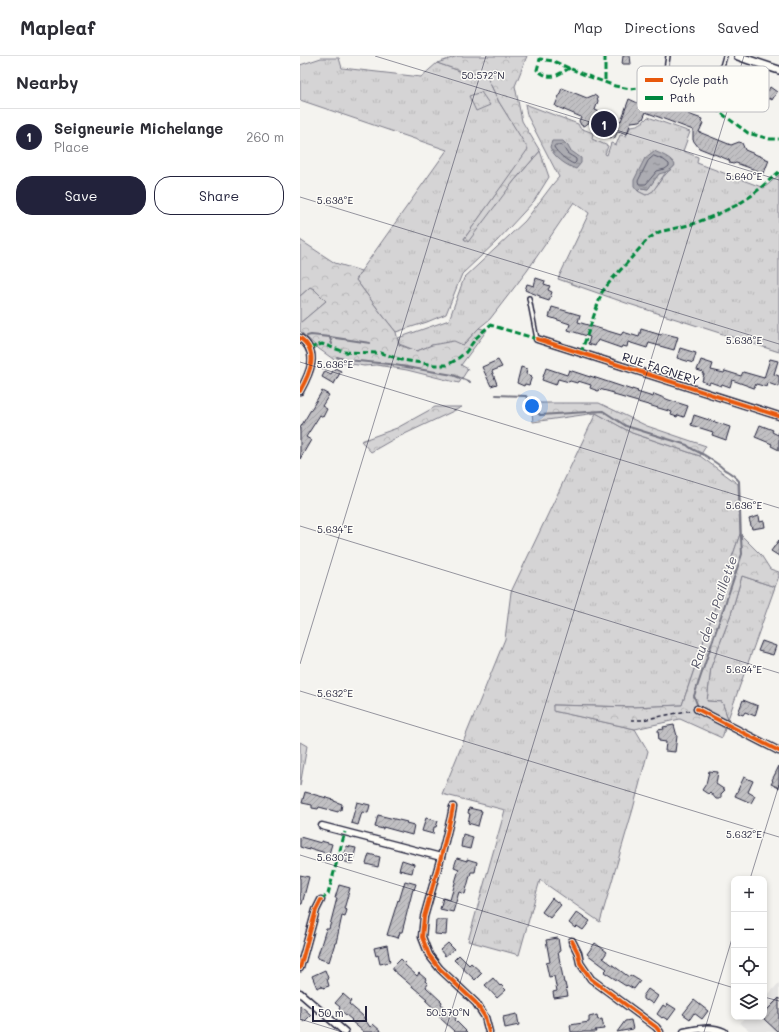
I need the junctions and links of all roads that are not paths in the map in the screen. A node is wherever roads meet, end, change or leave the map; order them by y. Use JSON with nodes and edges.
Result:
{"nodes":[{"id":1,"x":668,"y":56,"type":"edge"},
{"id":2,"x":725,"y":56,"type":"edge"},
{"id":3,"x":738,"y":56,"type":"edge"},
{"id":4,"x":667,"y":66,"type":"edge"},
{"id":5,"x":722,"y":66,"type":"edge"},
{"id":6,"x":767,"y":66,"type":"edge"},
{"id":7,"x":769,"y":67,"type":"edge"},
{"id":8,"x":779,"y":70,"type":"edge"},
{"id":9,"x":529,"y":298,"type":"dead end"},
{"id":10,"x":300,"y":338,"type":"edge"},
{"id":11,"x":537,"y":339,"type":"joint"},
{"id":12,"x":300,"y":391,"type":"edge"},
{"id":13,"x":779,"y":416,"type":"edge"},
{"id":14,"x":697,"y":709,"type":"road end"},
{"id":15,"x":779,"y":751,"type":"edge"},
{"id":16,"x":453,"y":807,"type":"dead end"},
{"id":17,"x":322,"y":826,"type":"dead end"},
{"id":18,"x":441,"y":857,"type":"junction"},
{"id":19,"x":322,"y":900,"type":"dead end"},
{"id":20,"x":572,"y":941,"type":"dead end"},
{"id":21,"x":300,"y":968,"type":"edge"},
{"id":22,"x":300,"y":993,"type":"edge"},
{"id":23,"x":345,"y":1032,"type":"edge"},
{"id":24,"x":489,"y":1032,"type":"edge"},
{"id":25,"x":660,"y":1032,"type":"edge"},
{"id":26,"x":684,"y":1032,"type":"edge"},
{"id":27,"x":724,"y":1032,"type":"edge"}],
"edges":[{"from":1,"to":4,"type":"lane"},
{"from":2,"to":5,"type":"lane"},
{"from":3,"to":6,"type":"street"},
{"from":7,"to":8,"type":"street"},
{"from":9,"to":11,"type":"lane"},
{"from":10,"to":12,"type":"street"},
{"from":11,"to":13,"type":"street","name":"RUE FAGNERY"},
{"from":14,"to":15,"type":"street"},
{"from":16,"to":18,"type":"street"},
{"from":17,"to":18,"type":"street"},
{"from":18,"to":24,"type":"street"},
{"from":19,"to":21,"type":"street"},
{"from":20,"to":25,"type":"street"},
{"from":22,"to":23,"type":"street"},
{"from":26,"to":27,"type":"street"}]}
